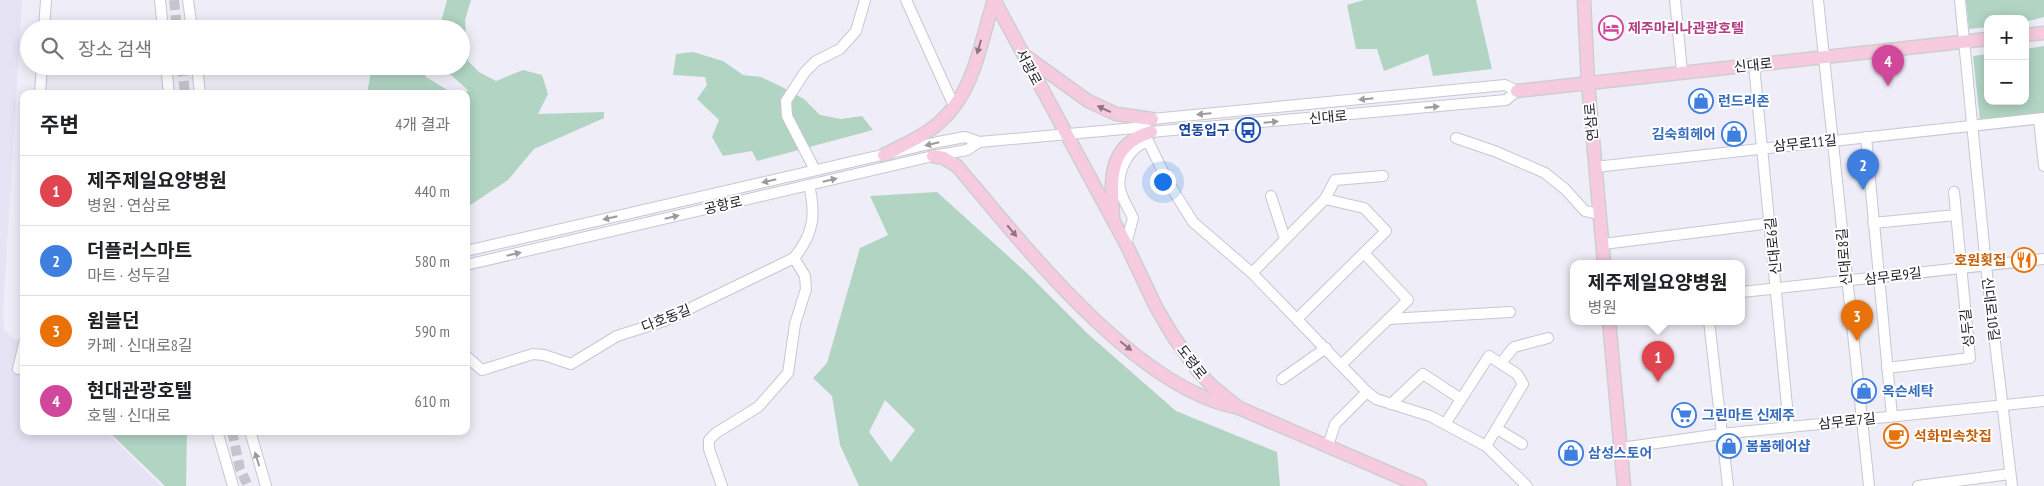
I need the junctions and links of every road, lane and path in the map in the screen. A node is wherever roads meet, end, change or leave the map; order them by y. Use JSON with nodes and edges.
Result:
{"nodes":[{"id":1,"x":46,"y":0,"type":"edge"},
{"id":2,"x":160,"y":0,"type":"edge"},
{"id":3,"x":188,"y":0,"type":"edge"},
{"id":4,"x":865,"y":0,"type":"edge"},
{"id":5,"x":906,"y":0,"type":"edge"},
{"id":6,"x":994,"y":0,"type":"edge"},
{"id":7,"x":1584,"y":0,"type":"edge"},
{"id":8,"x":1675,"y":0,"type":"edge"},
{"id":9,"x":1818,"y":0,"type":"edge"},
{"id":10,"x":1960,"y":0,"type":"edge"},
{"id":11,"x":45,"y":20,"type":"edge"},
{"id":12,"x":162,"y":20,"type":"edge"},
{"id":13,"x":191,"y":20,"type":"edge"},
{"id":14,"x":2044,"y":33,"type":"edge"},
{"id":15,"x":2029,"y":35,"type":"edge"},
{"id":16,"x":1984,"y":40,"type":"edge"},
{"id":17,"x":1964,"y":42,"type":"junction"},
{"id":18,"x":1023,"y":55,"type":"junction"},
{"id":19,"x":1824,"y":57,"type":"junction"},
{"id":20,"x":1754,"y":65,"type":"junction"},
{"id":21,"x":1682,"y":72,"type":"junction"},
{"id":22,"x":41,"y":75,"type":"edge"},
{"id":23,"x":167,"y":75,"type":"edge"},
{"id":24,"x":198,"y":75,"type":"edge"},
{"id":25,"x":1588,"y":83,"type":"junction"},
{"id":26,"x":40,"y":90,"type":"edge"},
{"id":27,"x":169,"y":90,"type":"edge"},
{"id":28,"x":200,"y":90,"type":"edge"},
{"id":29,"x":1518,"y":90,"type":"junction"},
{"id":30,"x":954,"y":106,"type":"junction"},
{"id":31,"x":2041,"y":118,"type":"edge"},
{"id":32,"x":1152,"y":119,"type":"junction"},
{"id":33,"x":1974,"y":125,"type":"junction"},
{"id":34,"x":1136,"y":128,"type":"junction"},
{"id":35,"x":1151,"y":132,"type":"junction"},
{"id":36,"x":1065,"y":133,"type":"junction"},
{"id":37,"x":1866,"y":137,"type":"junction"},
{"id":38,"x":1456,"y":138,"type":"dead end"},
{"id":39,"x":1834,"y":140,"type":"junction"},
{"id":40,"x":979,"y":142,"type":"junction"},
{"id":41,"x":1763,"y":148,"type":"junction"},
{"id":42,"x":884,"y":154,"type":"junction"},
{"id":43,"x":933,"y":156,"type":"junction"},
{"id":44,"x":2044,"y":166,"type":"edge"},
{"id":45,"x":1596,"y":167,"type":"junction"},
{"id":46,"x":815,"y":170,"type":"junction"},
{"id":47,"x":1383,"y":176,"type":"dead end"},
{"id":48,"x":809,"y":185,"type":"junction"},
{"id":49,"x":1954,"y":192,"type":"dead end"},
{"id":50,"x":1271,"y":196,"type":"dead end"},
{"id":51,"x":1325,"y":200,"type":"junction"},
{"id":52,"x":1600,"y":214,"type":"junction"},
{"id":53,"x":1956,"y":215,"type":"junction"},
{"id":54,"x":1113,"y":221,"type":"junction"},
{"id":55,"x":1771,"y":223,"type":"junction"},
{"id":56,"x":1873,"y":224,"type":"junction"},
{"id":57,"x":1285,"y":239,"type":"junction"},
{"id":58,"x":1126,"y":244,"type":"junction"},
{"id":59,"x":1602,"y":244,"type":"junction"},
{"id":60,"x":470,"y":250,"type":"edge"},
{"id":61,"x":1364,"y":253,"type":"junction"},
{"id":62,"x":794,"y":258,"type":"junction"},
{"id":63,"x":2044,"y":259,"type":"edge"},
{"id":64,"x":1604,"y":260,"type":"edge"},
{"id":65,"x":470,"y":264,"type":"edge"},
{"id":66,"x":1986,"y":266,"type":"junction"},
{"id":67,"x":1961,"y":269,"type":"junction"},
{"id":68,"x":1252,"y":273,"type":"junction"},
{"id":69,"x":1878,"y":277,"type":"junction"},
{"id":70,"x":1846,"y":282,"type":"junction"},
{"id":71,"x":1777,"y":289,"type":"junction"},
{"id":72,"x":1745,"y":292,"type":"edge"},
{"id":73,"x":1510,"y":312,"type":"dead end"},
{"id":74,"x":1297,"y":319,"type":"junction"},
{"id":75,"x":1389,"y":319,"type":"junction"},
{"id":76,"x":1608,"y":325,"type":"edge"},
{"id":77,"x":1709,"y":325,"type":"edge"},
{"id":78,"x":1548,"y":338,"type":"dead end"},
{"id":79,"x":1326,"y":348,"type":"junction"},
{"id":80,"x":470,"y":360,"type":"edge"},
{"id":81,"x":1501,"y":363,"type":"junction"},
{"id":82,"x":1342,"y":364,"type":"junction"},
{"id":83,"x":1887,"y":368,"type":"junction"},
{"id":84,"x":1282,"y":379,"type":"dead end"},
{"id":85,"x":1367,"y":392,"type":"junction"},
{"id":86,"x":1461,"y":399,"type":"junction"},
{"id":87,"x":2044,"y":400,"type":"edge"},
{"id":88,"x":1391,"y":404,"type":"junction"},
{"id":89,"x":2003,"y":405,"type":"junction"},
{"id":90,"x":1239,"y":408,"type":"junction"},
{"id":91,"x":1892,"y":416,"type":"junction"},
{"id":92,"x":1860,"y":419,"type":"junction"},
{"id":93,"x":1444,"y":424,"type":"junction"},
{"id":94,"x":1789,"y":427,"type":"junction"},
{"id":95,"x":1497,"y":428,"type":"junction"},
{"id":96,"x":1721,"y":434,"type":"junction"},
{"id":97,"x":218,"y":435,"type":"edge"},
{"id":98,"x":251,"y":435,"type":"edge"},
{"id":99,"x":1522,"y":444,"type":"dead end"},
{"id":100,"x":1328,"y":446,"type":"junction"},
{"id":101,"x":1486,"y":446,"type":"junction"},
{"id":102,"x":1621,"y":448,"type":"junction"},
{"id":103,"x":2010,"y":474,"type":"junction"},
{"id":104,"x":1942,"y":485,"type":"edge"},
{"id":105,"x":233,"y":486,"type":"edge"},
{"id":106,"x":266,"y":486,"type":"edge"},
{"id":107,"x":722,"y":486,"type":"edge"},
{"id":108,"x":1420,"y":486,"type":"edge"},
{"id":109,"x":1527,"y":486,"type":"edge"},
{"id":110,"x":1624,"y":486,"type":"edge"},
{"id":111,"x":1728,"y":486,"type":"edge"},
{"id":112,"x":1869,"y":486,"type":"edge"},
{"id":113,"x":1918,"y":486,"type":"edge"},
{"id":114,"x":2012,"y":486,"type":"edge"}],
"edges":[{"from":1,"to":11,"type":"street"},
{"from":2,"to":12,"type":"street"},
{"from":3,"to":13,"type":"street"},
{"from":4,"to":46,"type":"street"},
{"from":5,"to":30,"type":"street"},
{"from":6,"to":18,"type":"main road","name":"서광로"},
{"from":6,"to":30,"type":"main road","one_way":true},
{"from":7,"to":25,"type":"main road","name":"연삼로"},
{"from":8,"to":21,"type":"street"},
{"from":9,"to":19,"type":"street","name":"신대로8길"},
{"from":10,"to":17,"type":"street","name":"신대로10길"},
{"from":14,"to":15,"type":"main road"},
{"from":16,"to":17,"type":"main road","name":"신대로"},
{"from":17,"to":19,"type":"main road","name":"신대로"},
{"from":17,"to":33,"type":"street","name":"신대로10길"},
{"from":32,"to":18,"type":"main road","one_way":true},
{"from":18,"to":36,"type":"main road","name":"서광로"},
{"from":19,"to":20,"type":"main road","name":"신대로"},
{"from":19,"to":39,"type":"street","name":"신대로8길"},
{"from":20,"to":21,"type":"main road","name":"신대로"},
{"from":20,"to":41,"type":"street","name":"신대로6길"},
{"from":21,"to":25,"type":"main road","name":"신대로"},
{"from":22,"to":26,"type":"street"},
{"from":23,"to":27,"type":"street"},
{"from":24,"to":28,"type":"street"},
{"from":25,"to":29,"type":"main road","name":"신대로"},
{"from":25,"to":45,"type":"main road","name":"연삼로"},
{"from":29,"to":32,"type":"street","name":"신대로","one_way":true},
{"from":35,"to":29,"type":"street","name":"신대로","one_way":true},
{"from":30,"to":42,"type":"main road"},
{"from":31,"to":33,"type":"street","name":"삼무로11길"},
{"from":31,"to":44,"type":"street"},
{"from":32,"to":34,"type":"street","name":"신대로"},
{"from":33,"to":37,"type":"street","name":"삼무로11길"},
{"from":33,"to":66,"type":"street","name":"신대로10길"},
{"from":34,"to":35,"type":"street","name":"신대로"},
{"from":34,"to":36,"type":"street","name":"신대로"},
{"from":35,"to":54,"type":"main road"},
{"from":36,"to":40,"type":"street","name":"공항로"},
{"from":36,"to":54,"type":"main road","name":"도령로"},
{"from":37,"to":39,"type":"street","name":"삼무로11길"},
{"from":37,"to":56,"type":"street"},
{"from":38,"to":52,"type":"street"},
{"from":39,"to":41,"type":"street","name":"삼무로11길"},
{"from":39,"to":70,"type":"street","name":"신대로8길"},
{"from":40,"to":42,"type":"street","name":"공항로","one_way":true},
{"from":40,"to":43,"type":"street","name":"공항로"},
{"from":41,"to":45,"type":"street","name":"삼무로11길"},
{"from":41,"to":55,"type":"street","name":"신대로6길"},
{"from":42,"to":46,"type":"street","name":"공항로"},
{"from":48,"to":43,"type":"street","name":"공항로","one_way":true},
{"from":43,"to":90,"type":"main road","one_way":true},
{"from":45,"to":52,"type":"main road","name":"연삼로"},
{"from":46,"to":60,"type":"street","name":"공항로","one_way":true},
{"from":47,"to":51,"type":"street"},
{"from":48,"to":62,"type":"street"},
{"from":65,"to":48,"type":"street","name":"공항로","one_way":true},
{"from":49,"to":53,"type":"street","name":"성두길"},
{"from":50,"to":57,"type":"street"},
{"from":51,"to":57,"type":"street"},
{"from":51,"to":61,"type":"street"},
{"from":52,"to":59,"type":"main road","name":"연삼로"},
{"from":53,"to":56,"type":"street"},
{"from":53,"to":67,"type":"street","name":"성두길"},
{"from":54,"to":58,"type":"main road","name":"도령로"},
{"from":55,"to":59,"type":"street"},
{"from":55,"to":71,"type":"street","name":"신대로6길"},
{"from":56,"to":69,"type":"street"},
{"from":57,"to":68,"type":"street"},
{"from":58,"to":68,"type":"street"},
{"from":58,"to":90,"type":"main road","name":"도령로"},
{"from":59,"to":64,"type":"main road","name":"연삼로"},
{"from":61,"to":74,"type":"street"},
{"from":61,"to":75,"type":"street"},
{"from":62,"to":80,"type":"street","name":"다호동길"},
{"from":62,"to":107,"type":"street"},
{"from":63,"to":66,"type":"street","name":"삼무로9길"},
{"from":66,"to":67,"type":"street","name":"삼무로9길"},
{"from":66,"to":89,"type":"street","name":"신대로10길"},
{"from":67,"to":69,"type":"street","name":"삼무로9길"},
{"from":67,"to":83,"type":"street","name":"성두길"},
{"from":68,"to":74,"type":"street"},
{"from":69,"to":70,"type":"street","name":"삼무로9길"},
{"from":69,"to":83,"type":"street"},
{"from":70,"to":71,"type":"street","name":"삼무로9길"},
{"from":70,"to":92,"type":"street","name":"신대로8길"},
{"from":71,"to":72,"type":"street","name":"삼무로9길"},
{"from":71,"to":94,"type":"street","name":"신대로6길"},
{"from":73,"to":75,"type":"street"},
{"from":74,"to":79,"type":"street"},
{"from":75,"to":82,"type":"street"},
{"from":76,"to":102,"type":"main road"},
{"from":77,"to":96,"type":"street"},
{"from":78,"to":81,"type":"street"},
{"from":79,"to":82,"type":"street"},
{"from":79,"to":84,"type":"street"},
{"from":81,"to":86,"type":"street"},
{"from":81,"to":95,"type":"street"},
{"from":82,"to":85,"type":"street"},
{"from":83,"to":91,"type":"street"},
{"from":85,"to":88,"type":"street"},
{"from":85,"to":100,"type":"street"},
{"from":86,"to":88,"type":"street"},
{"from":86,"to":93,"type":"street"},
{"from":87,"to":89,"type":"street","name":"삼무로7길"},
{"from":88,"to":93,"type":"street"},
{"from":89,"to":91,"type":"street","name":"삼무로7길"},
{"from":89,"to":103,"type":"street","name":"신대로10길"},
{"from":90,"to":100,"type":"main road","name":"도령로"},
{"from":91,"to":92,"type":"street","name":"삼무로7길"},
{"from":92,"to":94,"type":"street","name":"삼무로7길"},
{"from":92,"to":112,"type":"street","name":"신대로8길"},
{"from":93,"to":101,"type":"street"},
{"from":94,"to":96,"type":"street","name":"삼무로7길"},
{"from":95,"to":99,"type":"street"},
{"from":95,"to":101,"type":"street"},
{"from":96,"to":102,"type":"street","name":"삼무로7길"},
{"from":96,"to":111,"type":"street"},
{"from":97,"to":105,"type":"street"},
{"from":106,"to":98,"type":"street","one_way":true},
{"from":100,"to":108,"type":"main road","name":"도령로"},
{"from":101,"to":109,"type":"street"},
{"from":102,"to":110,"type":"main road"},
{"from":103,"to":104,"type":"street"},
{"from":103,"to":114,"type":"street","name":"신대로10길"},
{"from":104,"to":113,"type":"street"}]}
